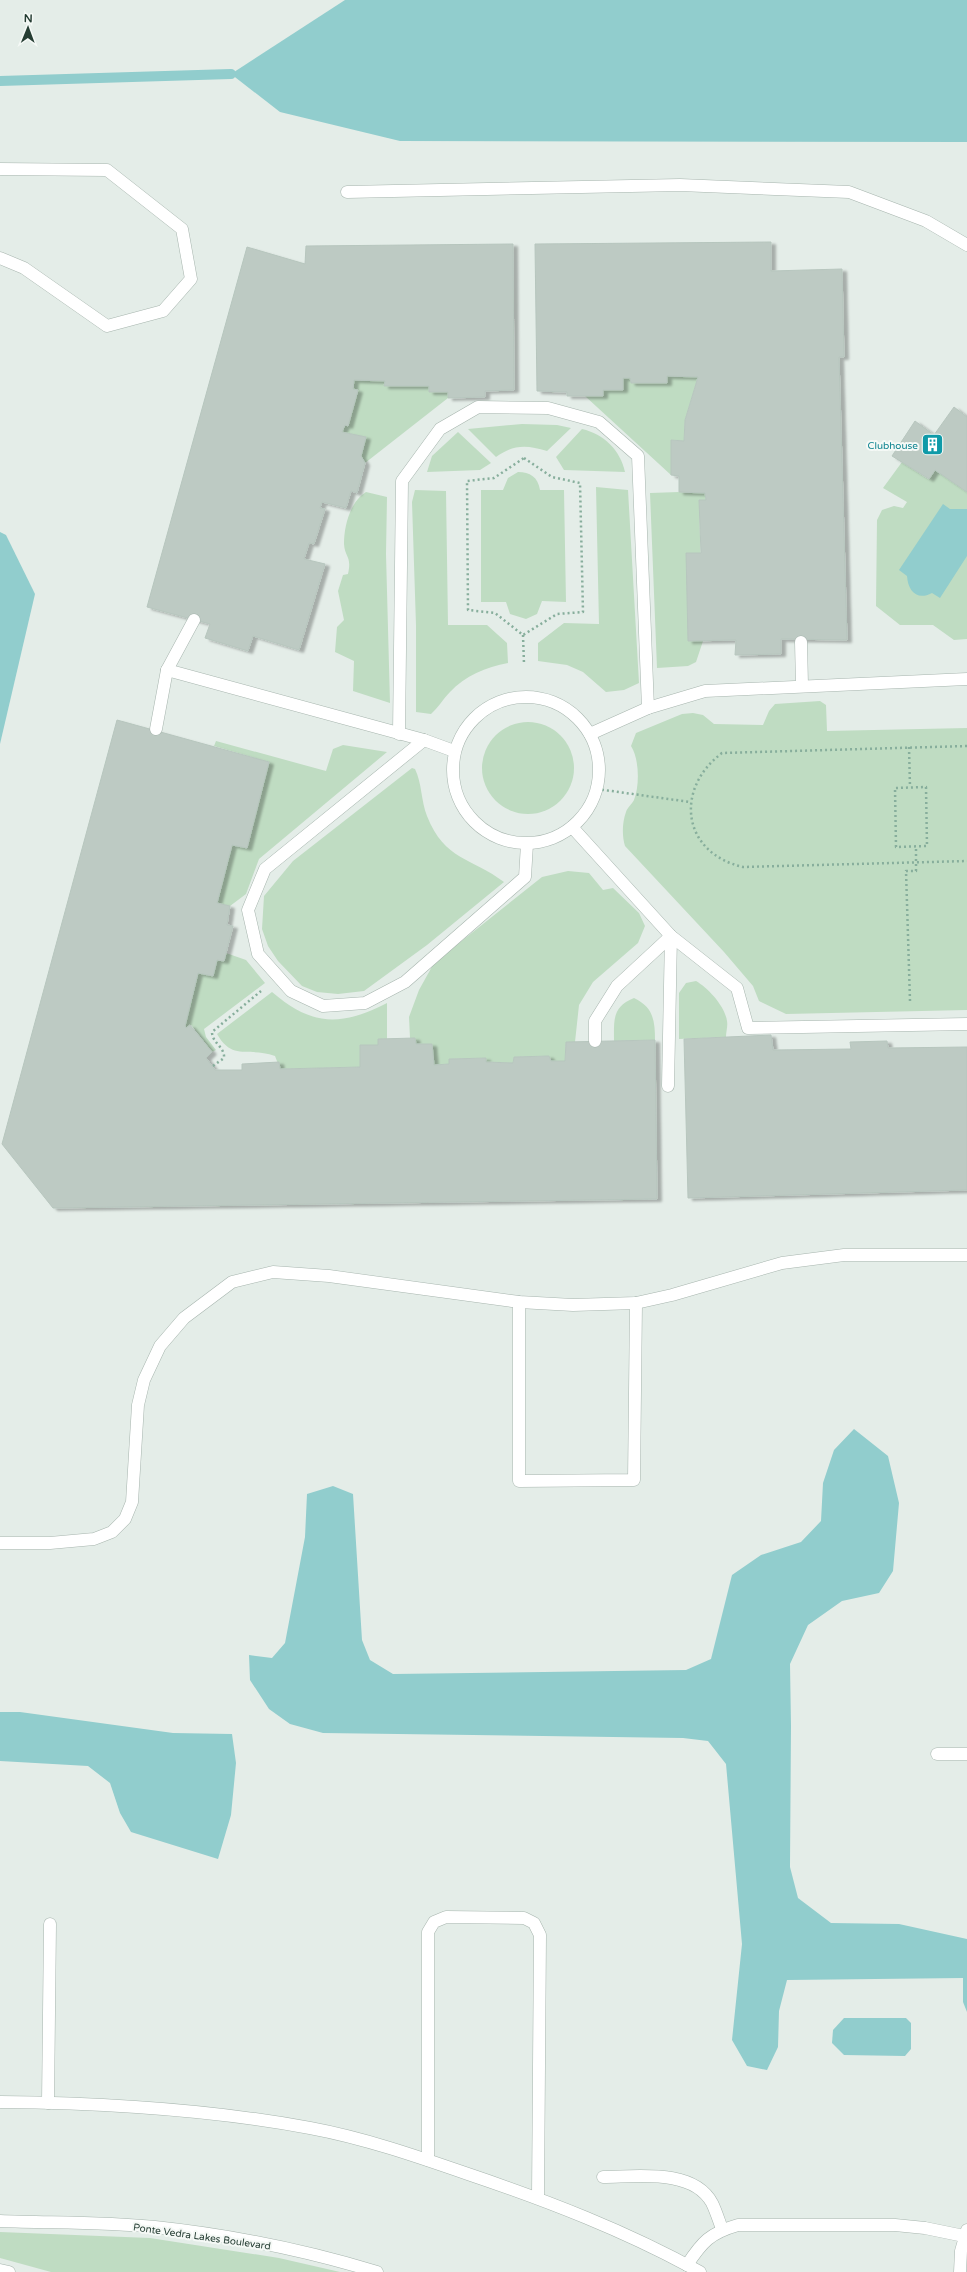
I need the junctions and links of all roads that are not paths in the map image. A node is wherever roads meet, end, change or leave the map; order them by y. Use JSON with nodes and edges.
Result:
{"nodes":[{"id":1,"x":0,"y":169,"type":"edge"},
{"id":2,"x":347,"y":192,"type":"dead end"},
{"id":3,"x":967,"y":245,"type":"edge"},
{"id":4,"x":0,"y":258,"type":"edge"},
{"id":5,"x":194,"y":620,"type":"dead end"},
{"id":6,"x":801,"y":642,"type":"dead end"},
{"id":7,"x":167,"y":670,"type":"junction"},
{"id":8,"x":967,"y":679,"type":"edge"},
{"id":9,"x":802,"y":685,"type":"junction"},
{"id":10,"x":648,"y":708,"type":"junction"},
{"id":11,"x":156,"y":729,"type":"dead end"},
{"id":12,"x":399,"y":734,"type":"junction"},
{"id":13,"x":590,"y":734,"type":"junction"},
{"id":14,"x":424,"y":740,"type":"junction"},
{"id":15,"x":454,"y":751,"type":"junction"},
{"id":16,"x":572,"y":827,"type":"junction"},
{"id":17,"x":527,"y":844,"type":"junction"},
{"id":18,"x":671,"y":936,"type":"junction"},
{"id":19,"x":967,"y":1024,"type":"edge"},
{"id":20,"x":595,"y":1040,"type":"dead end"},
{"id":21,"x":668,"y":1086,"type":"dead end"},
{"id":22,"x":967,"y":1255,"type":"edge"},
{"id":23,"x":519,"y":1302,"type":"junction"},
{"id":24,"x":636,"y":1303,"type":"junction"},
{"id":25,"x":0,"y":1543,"type":"edge"},
{"id":26,"x":937,"y":1754,"type":"dead end"},
{"id":27,"x":967,"y":1754,"type":"edge"},
{"id":28,"x":50,"y":1924,"type":"dead end"},
{"id":29,"x":0,"y":2102,"type":"edge"},
{"id":30,"x":48,"y":2103,"type":"junction"},
{"id":31,"x":428,"y":2160,"type":"junction"},
{"id":32,"x":603,"y":2176,"type":"dead end"},
{"id":33,"x":538,"y":2197,"type":"junction"},
{"id":34,"x":0,"y":2221,"type":"edge"},
{"id":35,"x":722,"y":2229,"type":"junction"},
{"id":36,"x":966,"y":2233,"type":"edge"},
{"id":37,"x":687,"y":2265,"type":"junction"},
{"id":38,"x":0,"y":2270,"type":"edge"},
{"id":39,"x":9,"y":2272,"type":"edge"},
{"id":40,"x":377,"y":2272,"type":"edge"},
{"id":41,"x":700,"y":2272,"type":"edge"},
{"id":42,"x":960,"y":2272,"type":"edge"}],
"edges":[{"from":1,"to":4,"type":"street"},
{"from":2,"to":3,"type":"street"},
{"from":5,"to":7,"type":"street"},
{"from":6,"to":9,"type":"street"},
{"from":7,"to":11,"type":"street"},
{"from":7,"to":12,"type":"street"},
{"from":8,"to":9,"type":"street"},
{"from":9,"to":10,"type":"street"},
{"from":10,"to":12,"type":"street"},
{"from":10,"to":13,"type":"street"},
{"from":12,"to":14,"type":"street"},
{"from":13,"to":15,"type":"street"},
{"from":13,"to":16,"type":"street"},
{"from":14,"to":15,"type":"street"},
{"from":14,"to":17,"type":"street"},
{"from":15,"to":17,"type":"street"},
{"from":16,"to":17,"type":"street"},
{"from":16,"to":18,"type":"street"},
{"from":18,"to":19,"type":"street"},
{"from":18,"to":20,"type":"street"},
{"from":18,"to":21,"type":"street"},
{"from":22,"to":24,"type":"street"},
{"from":23,"to":24,"type":"street"},
{"from":23,"to":24,"type":"street"},
{"from":23,"to":25,"type":"street"},
{"from":26,"to":27,"type":"street"},
{"from":28,"to":30,"type":"street"},
{"from":29,"to":30,"type":"street"},
{"from":30,"to":31,"type":"street"},
{"from":31,"to":33,"type":"street"},
{"from":31,"to":33,"type":"street"},
{"from":32,"to":35,"type":"street"},
{"from":33,"to":37,"type":"street"},
{"from":34,"to":40,"type":"street","name":"Ponte Vedra Lakes Boulevard"},
{"from":35,"to":36,"type":"street"},
{"from":35,"to":37,"type":"street"},
{"from":36,"to":42,"type":"street"},
{"from":37,"to":41,"type":"street"},
{"from":38,"to":39,"type":"street"}]}
